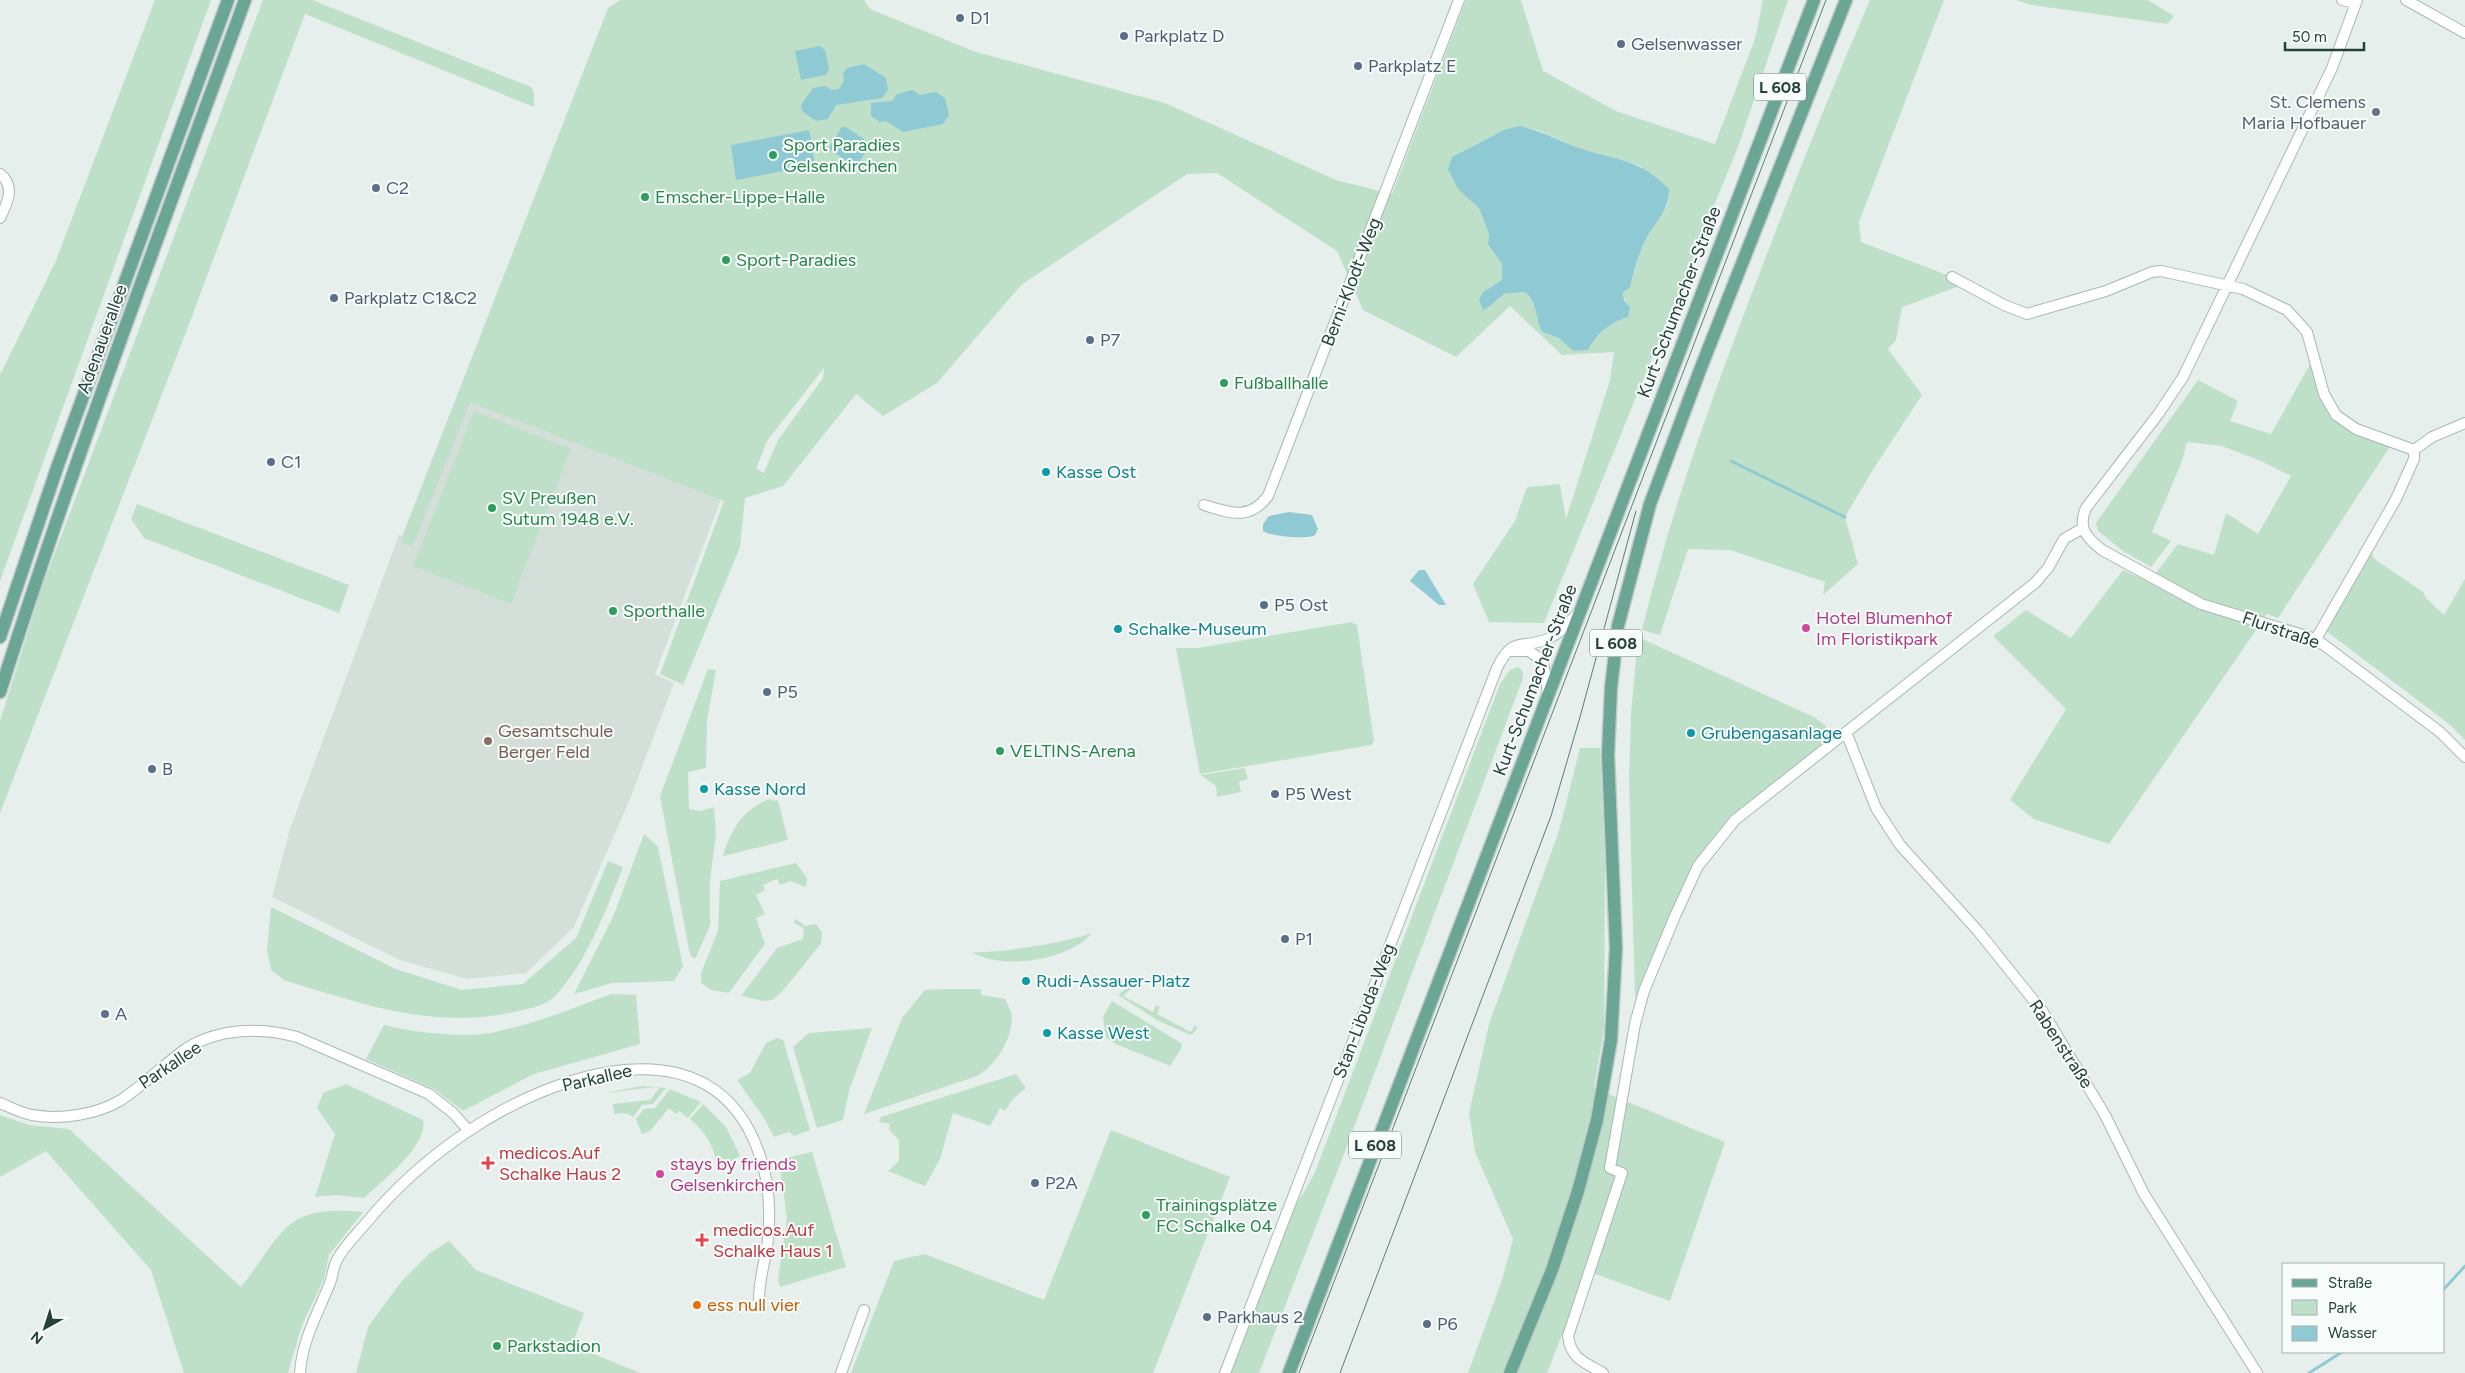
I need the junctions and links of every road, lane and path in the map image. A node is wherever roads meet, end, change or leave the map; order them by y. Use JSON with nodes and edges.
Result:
{"nodes":[{"id":1,"x":228,"y":0,"type":"edge"},
{"id":2,"x":245,"y":0,"type":"edge"},
{"id":3,"x":1459,"y":0,"type":"edge"},
{"id":4,"x":1846,"y":0,"type":"edge"},
{"id":5,"x":2342,"y":0,"type":"edge"},
{"id":6,"x":2406,"y":0,"type":"edge"},
{"id":7,"x":2357,"y":2,"type":"edge"},
{"id":8,"x":1812,"y":3,"type":"edge"},
{"id":9,"x":2465,"y":33,"type":"edge"},
{"id":10,"x":0,"y":174,"type":"edge"},
{"id":11,"x":0,"y":218,"type":"edge"},
{"id":12,"x":1952,"y":277,"type":"dead end"},
{"id":13,"x":2228,"y":286,"type":"junction"},
{"id":14,"x":2465,"y":423,"type":"edge"},
{"id":15,"x":2414,"y":450,"type":"junction"},
{"id":16,"x":1204,"y":505,"type":"dead end"},
{"id":17,"x":2082,"y":528,"type":"junction"},
{"id":18,"x":1579,"y":613,"type":"junction"},
{"id":19,"x":0,"y":637,"type":"edge"},
{"id":20,"x":2316,"y":639,"type":"junction"},
{"id":21,"x":1508,"y":651,"type":"junction"},
{"id":22,"x":0,"y":692,"type":"edge"},
{"id":23,"x":1548,"y":696,"type":"junction"},
{"id":24,"x":1846,"y":732,"type":"junction"},
{"id":25,"x":2465,"y":757,"type":"edge"},
{"id":26,"x":0,"y":1103,"type":"edge"},
{"id":27,"x":469,"y":1131,"type":"junction"},
{"id":28,"x":759,"y":1298,"type":"dead end"},
{"id":29,"x":864,"y":1310,"type":"dead end"},
{"id":30,"x":300,"y":1373,"type":"edge"},
{"id":31,"x":841,"y":1373,"type":"edge"},
{"id":32,"x":1225,"y":1373,"type":"edge"},
{"id":33,"x":1289,"y":1373,"type":"edge"},
{"id":34,"x":1510,"y":1373,"type":"edge"},
{"id":35,"x":1602,"y":1373,"type":"edge"},
{"id":36,"x":2257,"y":1373,"type":"edge"}],
"edges":[{"from":1,"to":19,"type":"main road","name":"Adenauerallee"},
{"from":2,"to":22,"type":"main road","name":"Adenauerallee"},
{"from":3,"to":16,"type":"street","name":"Berni-Klodt-Weg"},
{"from":4,"to":34,"type":"main road","number":"L 608"},
{"from":5,"to":7,"type":"street"},
{"from":6,"to":9,"type":"street"},
{"from":7,"to":13,"type":"street"},
{"from":8,"to":18,"type":"main road","name":"Kurt-Schumacher-Straße","number":"L 608"},
{"from":10,"to":11,"type":"street"},
{"from":12,"to":13,"type":"street"},
{"from":13,"to":15,"type":"street"},
{"from":13,"to":17,"type":"street"},
{"from":14,"to":15,"type":"street"},
{"from":15,"to":20,"type":"street"},
{"from":17,"to":20,"type":"street","name":"Flurstraße"},
{"from":17,"to":24,"type":"street"},
{"from":18,"to":21,"type":"street"},
{"from":18,"to":23,"type":"main road","name":"Kurt-Schumacher-Straße","number":"L 608"},
{"from":20,"to":25,"type":"street","name":"Flurstraße"},
{"from":21,"to":23,"type":"street"},
{"from":21,"to":32,"type":"street","name":"Stan-Libuda-Weg"},
{"from":23,"to":33,"type":"main road","name":"Kurt-Schumacher-Straße","number":"L 608"},
{"from":24,"to":35,"type":"street"},
{"from":24,"to":36,"type":"street","name":"Rabenstraße"},
{"from":26,"to":27,"type":"street","name":"Parkallee"},
{"from":27,"to":28,"type":"street","name":"Parkallee"},
{"from":27,"to":30,"type":"street","name":"Parkallee"},
{"from":29,"to":31,"type":"street"}]}
